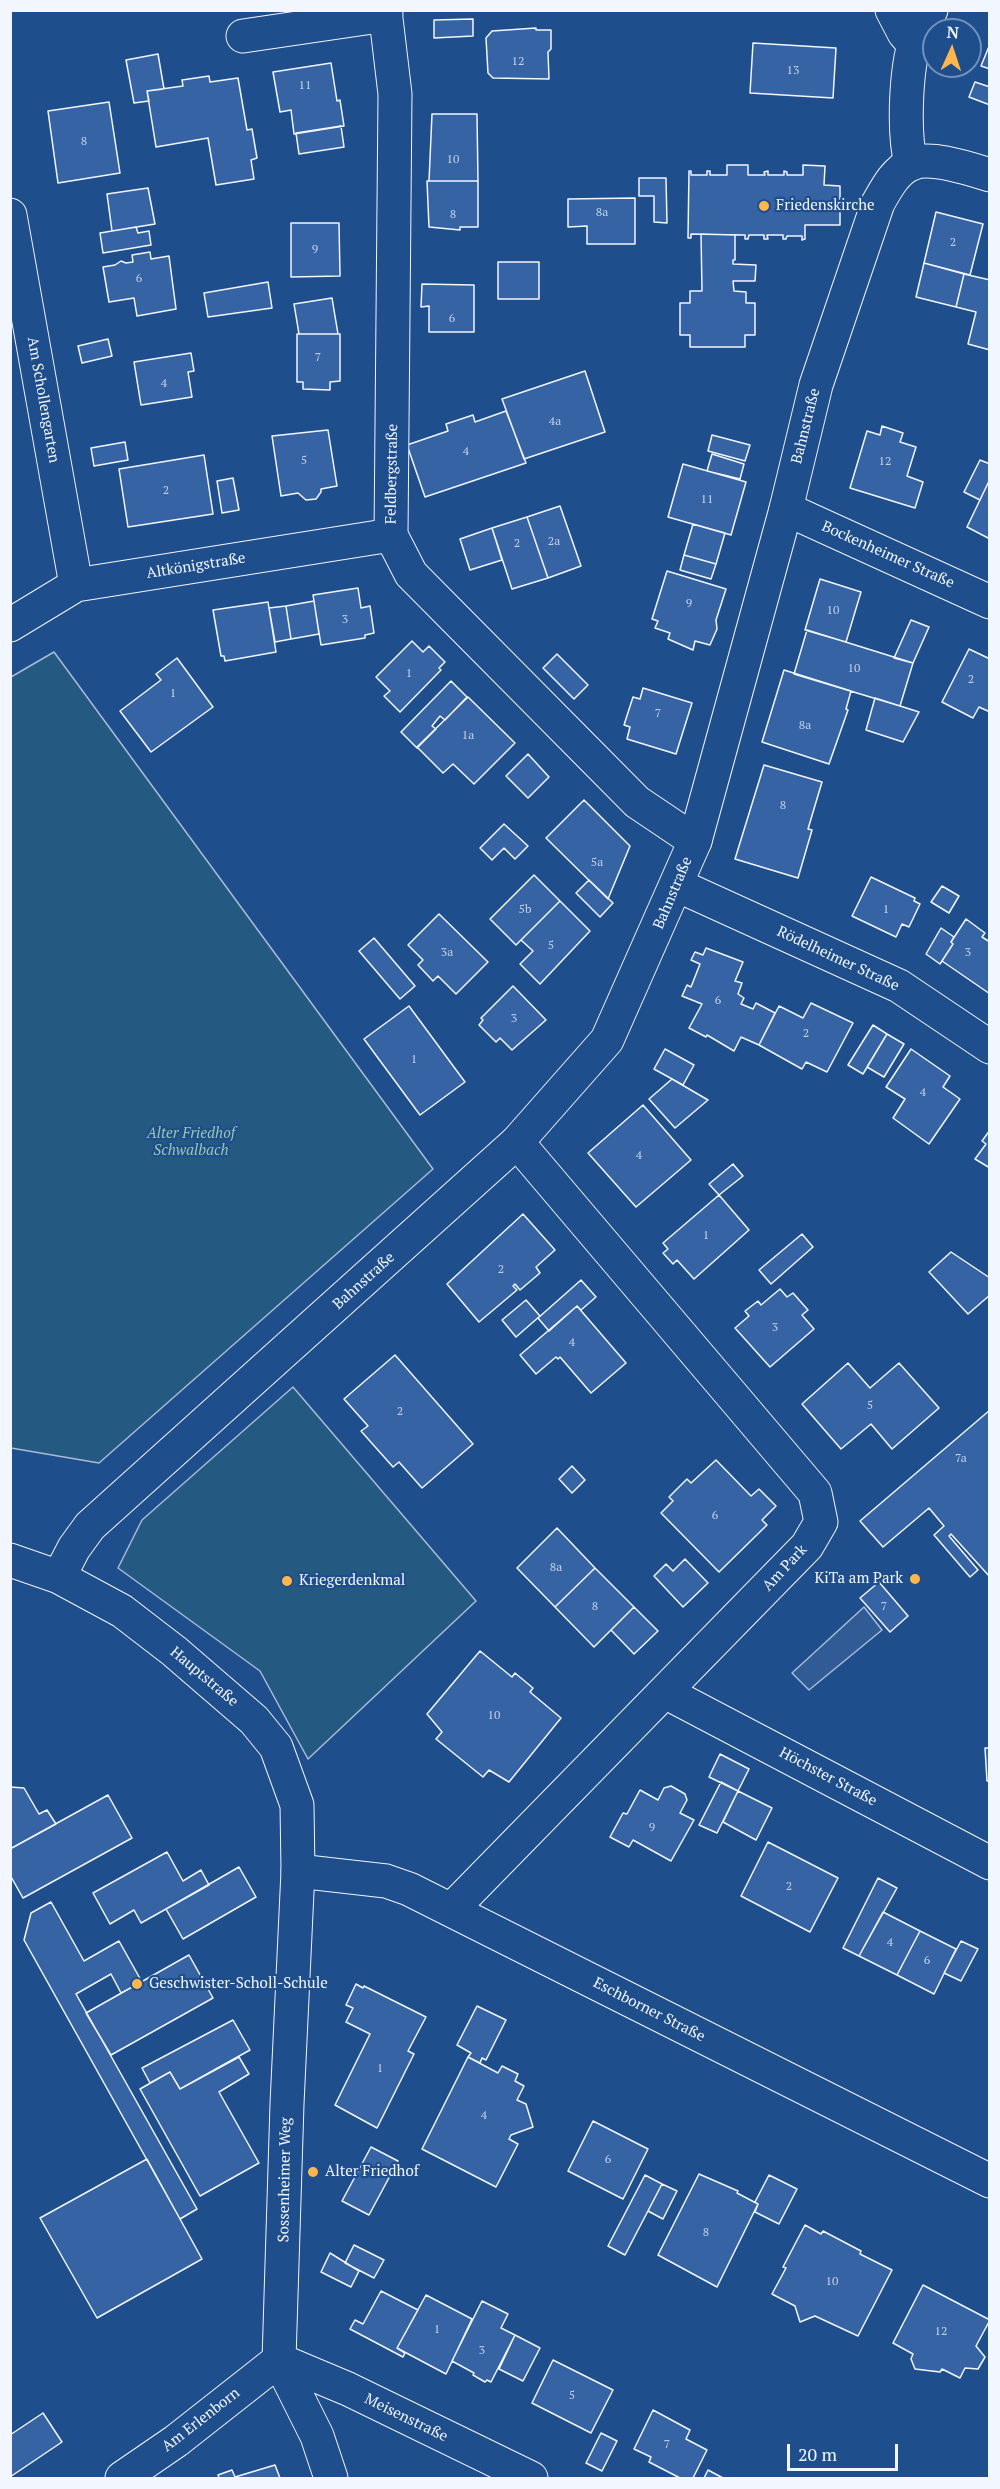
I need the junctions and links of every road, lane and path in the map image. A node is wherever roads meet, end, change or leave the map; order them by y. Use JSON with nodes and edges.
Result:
{"nodes":[{"id":1,"x":892,"y":10,"type":"edge"},
{"id":2,"x":931,"y":10,"type":"edge"},
{"id":3,"x":386,"y":13,"type":"edge"},
{"id":4,"x":243,"y":36,"type":"dead end"},
{"id":5,"x":914,"y":45,"type":"junction"},
{"id":6,"x":911,"y":164,"type":"junction"},
{"id":7,"x":990,"y":175,"type":"edge"},
{"id":8,"x":10,"y":215,"type":"edge"},
{"id":9,"x":786,"y":509,"type":"junction"},
{"id":10,"x":391,"y":535,"type":"junction"},
{"id":11,"x":76,"y":585,"type":"junction"},
{"id":12,"x":990,"y":602,"type":"edge"},
{"id":13,"x":10,"y":625,"type":"edge"},
{"id":14,"x":695,"y":841,"type":"junction"},
{"id":15,"x":677,"y":885,"type":"junction"},
{"id":16,"x":990,"y":1047,"type":"edge"},
{"id":17,"x":517,"y":1142,"type":"junction"},
{"id":18,"x":10,"y":1560,"type":"edge"},
{"id":19,"x":59,"y":1577,"type":"junction"},
{"id":20,"x":665,"y":1692,"type":"junction"},
{"id":21,"x":990,"y":1863,"type":"edge"},
{"id":22,"x":298,"y":1871,"type":"junction"},
{"id":23,"x":452,"y":1909,"type":"junction"},
{"id":24,"x":990,"y":2181,"type":"edge"},
{"id":25,"x":279,"y":2360,"type":"junction"},
{"id":26,"x":122,"y":2478,"type":"edge"},
{"id":27,"x":331,"y":2478,"type":"edge"},
{"id":28,"x":531,"y":2478,"type":"edge"}],
"edges":[{"from":1,"to":5,"type":"street"},
{"from":2,"to":5,"type":"street"},
{"from":3,"to":4,"type":"street","name":"Feldbergstraße"},
{"from":3,"to":10,"type":"street","name":"Feldbergstraße"},
{"from":5,"to":6,"type":"street"},
{"from":6,"to":7,"type":"street"},
{"from":6,"to":9,"type":"street","name":"Bahnstraße"},
{"from":8,"to":11,"type":"street","name":"Am Schollengarten"},
{"from":9,"to":12,"type":"street","name":"Bockenheimer Straße"},
{"from":9,"to":14,"type":"street","name":"Bahnstraße"},
{"from":10,"to":11,"type":"street","name":"Altkönigstraße"},
{"from":10,"to":14,"type":"street","name":"Feldbergstraße"},
{"from":11,"to":13,"type":"street","name":"Altkönigstraße"},
{"from":14,"to":15,"type":"street","name":"Bahnstraße"},
{"from":15,"to":16,"type":"street","name":"Rödelheimer Straße"},
{"from":15,"to":17,"type":"street","name":"Bahnstraße"},
{"from":17,"to":19,"type":"street","name":"Bahnstraße"},
{"from":17,"to":20,"type":"street","name":"Am Park"},
{"from":18,"to":19,"type":"street","name":"Hauptstraße"},
{"from":19,"to":22,"type":"street","name":"Hauptstraße"},
{"from":20,"to":21,"type":"street","name":"Höchster Straße"},
{"from":20,"to":23,"type":"street","name":"Am Park"},
{"from":22,"to":23,"type":"street","name":"Eschborner Straße"},
{"from":22,"to":25,"type":"street","name":"Sossenheimer Weg"},
{"from":23,"to":24,"type":"street","name":"Eschborner Straße"},
{"from":25,"to":26,"type":"street","name":"Am Erlenborn"},
{"from":25,"to":27,"type":"street","name":"Sossenheimer Weg"},
{"from":25,"to":28,"type":"street","name":"Meisenstraße"}]}
